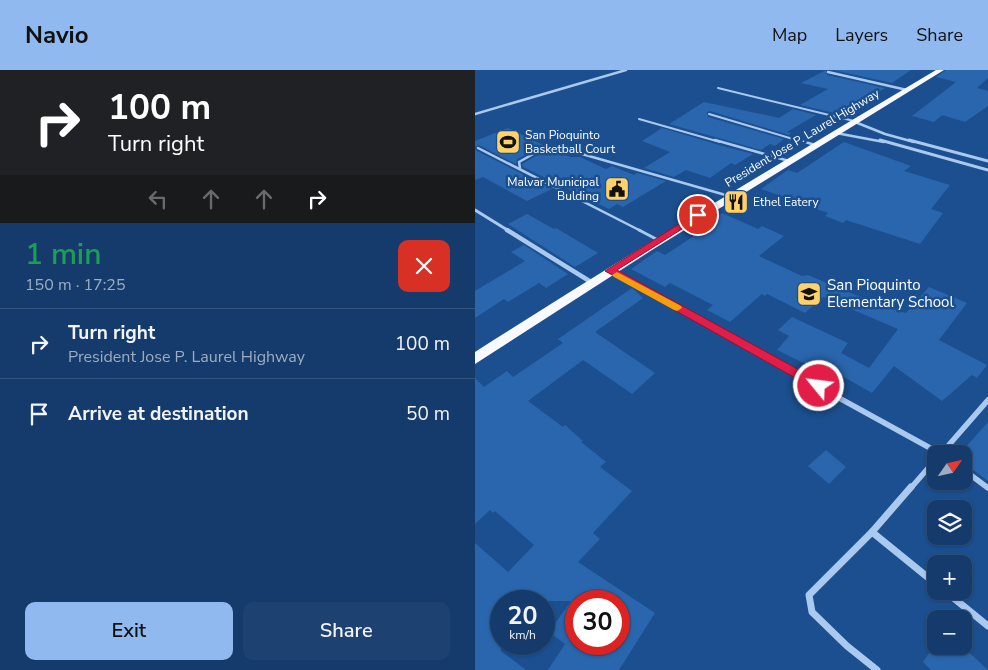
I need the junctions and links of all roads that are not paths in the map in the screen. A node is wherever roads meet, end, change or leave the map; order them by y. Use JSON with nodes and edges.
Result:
{"nodes":[{"id":1,"x":626,"y":70,"type":"edge"},
{"id":2,"x":941,"y":70,"type":"edge"},
{"id":3,"x":828,"y":72,"type":"dead end"},
{"id":4,"x":718,"y":88,"type":"dead end"},
{"id":5,"x":907,"y":90,"type":"junction"},
{"id":6,"x":475,"y":114,"type":"edge"},
{"id":7,"x":709,"y":114,"type":"dead end"},
{"id":8,"x":639,"y":119,"type":"dead end"},
{"id":9,"x":855,"y":122,"type":"junction"},
{"id":10,"x":836,"y":133,"type":"junction"},
{"id":11,"x":815,"y":146,"type":"junction"},
{"id":12,"x":478,"y":148,"type":"dead end"},
{"id":13,"x":789,"y":161,"type":"junction"},
{"id":14,"x":988,"y":161,"type":"edge"},
{"id":15,"x":520,"y":168,"type":"junction"},
{"id":16,"x":988,"y":170,"type":"edge"},
{"id":17,"x":729,"y":196,"type":"junction"},
{"id":18,"x":475,"y":210,"type":"edge"},
{"id":19,"x":658,"y":240,"type":"junction"},
{"id":20,"x":610,"y":271,"type":"junction"},
{"id":21,"x":591,"y":282,"type":"junction"},
{"id":22,"x":475,"y":359,"type":"edge"},
{"id":23,"x":988,"y":400,"type":"edge"},
{"id":24,"x":949,"y":445,"type":"edge"},
{"id":25,"x":927,"y":446,"type":"edge"},
{"id":26,"x":927,"y":469,"type":"edge"},
{"id":27,"x":973,"y":477,"type":"edge"},
{"id":28,"x":988,"y":488,"type":"edge"},
{"id":29,"x":872,"y":532,"type":"junction"},
{"id":30,"x":927,"y":577,"type":"edge"},
{"id":31,"x":956,"y":600,"type":"edge"},
{"id":32,"x":988,"y":626,"type":"edge"},
{"id":33,"x":877,"y":670,"type":"edge"}],
"edges":[{"from":1,"to":6,"type":"street"},
{"from":2,"to":5,"type":"highway","name":"President Jose P. Laurel Highway"},
{"from":3,"to":5,"type":"street"},
{"from":4,"to":9,"type":"lane"},
{"from":5,"to":9,"type":"highway","name":"President Jose P. Laurel Highway"},
{"from":7,"to":11,"type":"lane"},
{"from":8,"to":13,"type":"lane"},
{"from":9,"to":10,"type":"highway","name":"President Jose P. Laurel Highway"},
{"from":9,"to":14,"type":"street"},
{"from":10,"to":11,"type":"highway","name":"President Jose P. Laurel Highway"},
{"from":10,"to":16,"type":"street"},
{"from":11,"to":13,"type":"highway","name":"President Jose P. Laurel Highway"},
{"from":12,"to":15,"type":"lane"},
{"from":13,"to":17,"type":"highway","name":"President Jose P. Laurel Highway"},
{"from":15,"to":17,"type":"lane"},
{"from":15,"to":19,"type":"lane"},
{"from":17,"to":19,"type":"highway","name":"President Jose P. Laurel Highway"},
{"from":18,"to":21,"type":"street"},
{"from":19,"to":20,"type":"highway","name":"President Jose P. Laurel Highway"},
{"from":20,"to":21,"type":"highway","name":"President Jose P. Laurel Highway"},
{"from":20,"to":25,"type":"street"},
{"from":21,"to":22,"type":"highway","name":"President Jose P. Laurel Highway"},
{"from":23,"to":24,"type":"street"},
{"from":26,"to":29,"type":"street"},
{"from":27,"to":28,"type":"street"},
{"from":29,"to":30,"type":"street"},
{"from":29,"to":33,"type":"street"},
{"from":31,"to":32,"type":"street"}]}
